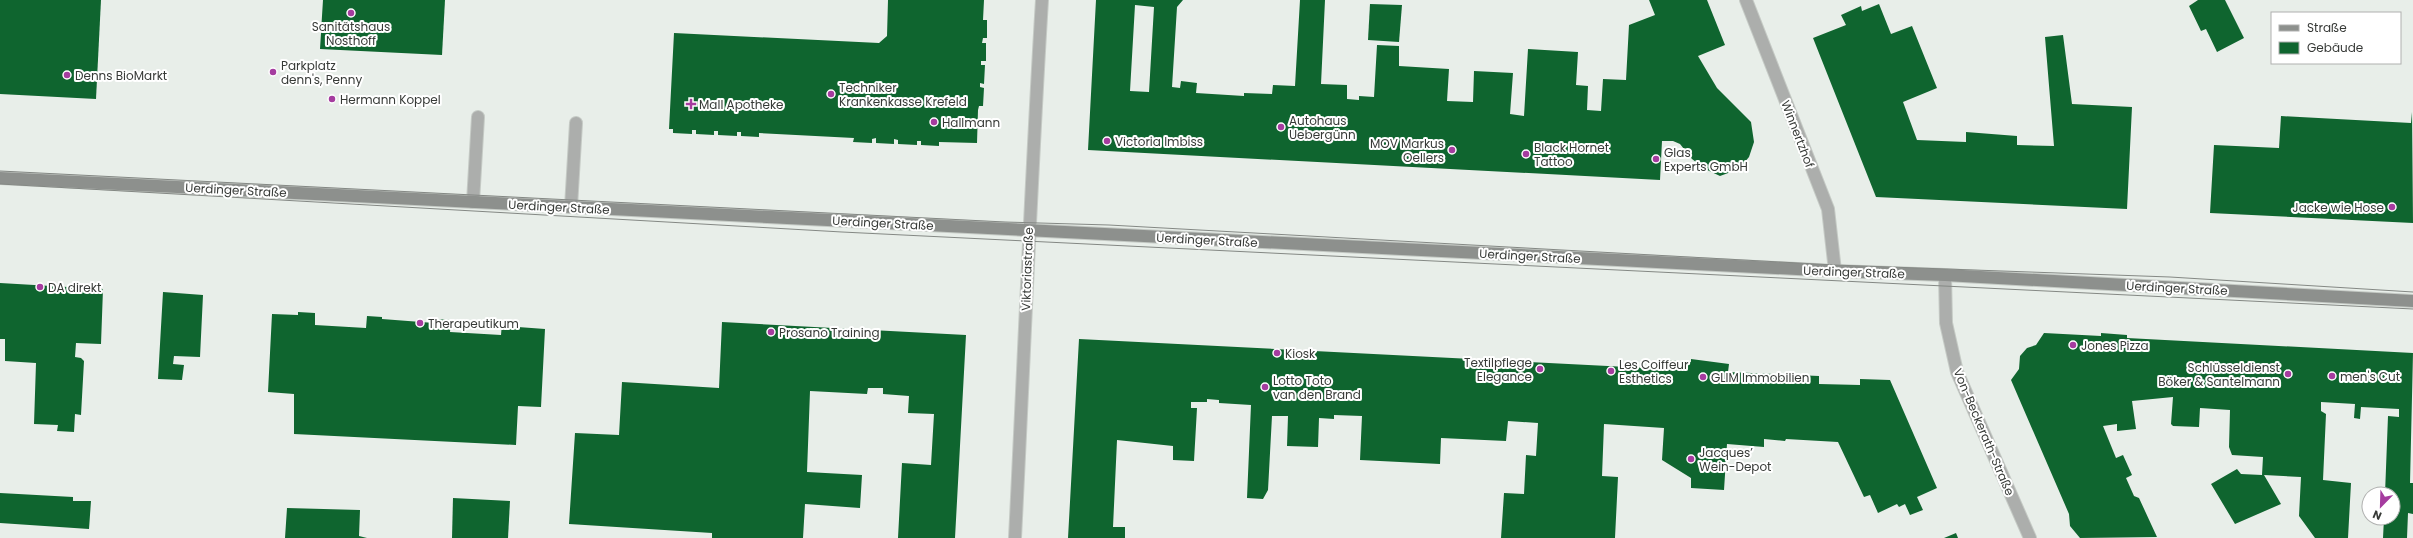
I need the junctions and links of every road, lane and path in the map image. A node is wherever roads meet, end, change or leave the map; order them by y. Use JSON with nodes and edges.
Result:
{"nodes":[{"id":1,"x":1042,"y":0,"type":"edge"},
{"id":2,"x":1746,"y":0,"type":"edge"},
{"id":3,"x":478,"y":117,"type":"dead end"},
{"id":4,"x":576,"y":123,"type":"dead end"},
{"id":5,"x":0,"y":178,"type":"edge"},
{"id":6,"x":473,"y":202,"type":"junction"},
{"id":7,"x":571,"y":207,"type":"junction"},
{"id":8,"x":1028,"y":230,"type":"junction"},
{"id":9,"x":1835,"y":272,"type":"junction"},
{"id":10,"x":1945,"y":275,"type":"junction"},
{"id":11,"x":2413,"y":302,"type":"edge"},
{"id":12,"x":1015,"y":538,"type":"edge"},
{"id":13,"x":2030,"y":538,"type":"edge"}],
"edges":[{"from":1,"to":8,"type":"street","name":"Viktoriastraße"},
{"from":2,"to":9,"type":"street","name":"Winnertzhof"},
{"from":3,"to":6,"type":"street"},
{"from":4,"to":7,"type":"street"},
{"from":5,"to":6,"type":"main road","name":"Uerdinger Straße"},
{"from":6,"to":7,"type":"main road","name":"Uerdinger Straße"},
{"from":7,"to":8,"type":"main road","name":"Uerdinger Straße"},
{"from":8,"to":9,"type":"main road","name":"Uerdinger Straße"},
{"from":8,"to":12,"type":"street","name":"Viktoriastraße"},
{"from":9,"to":10,"type":"main road","name":"Uerdinger Straße"},
{"from":10,"to":11,"type":"main road","name":"Uerdinger Straße"},
{"from":10,"to":13,"type":"street","name":"Von-Beckerath-Straße"}]}
